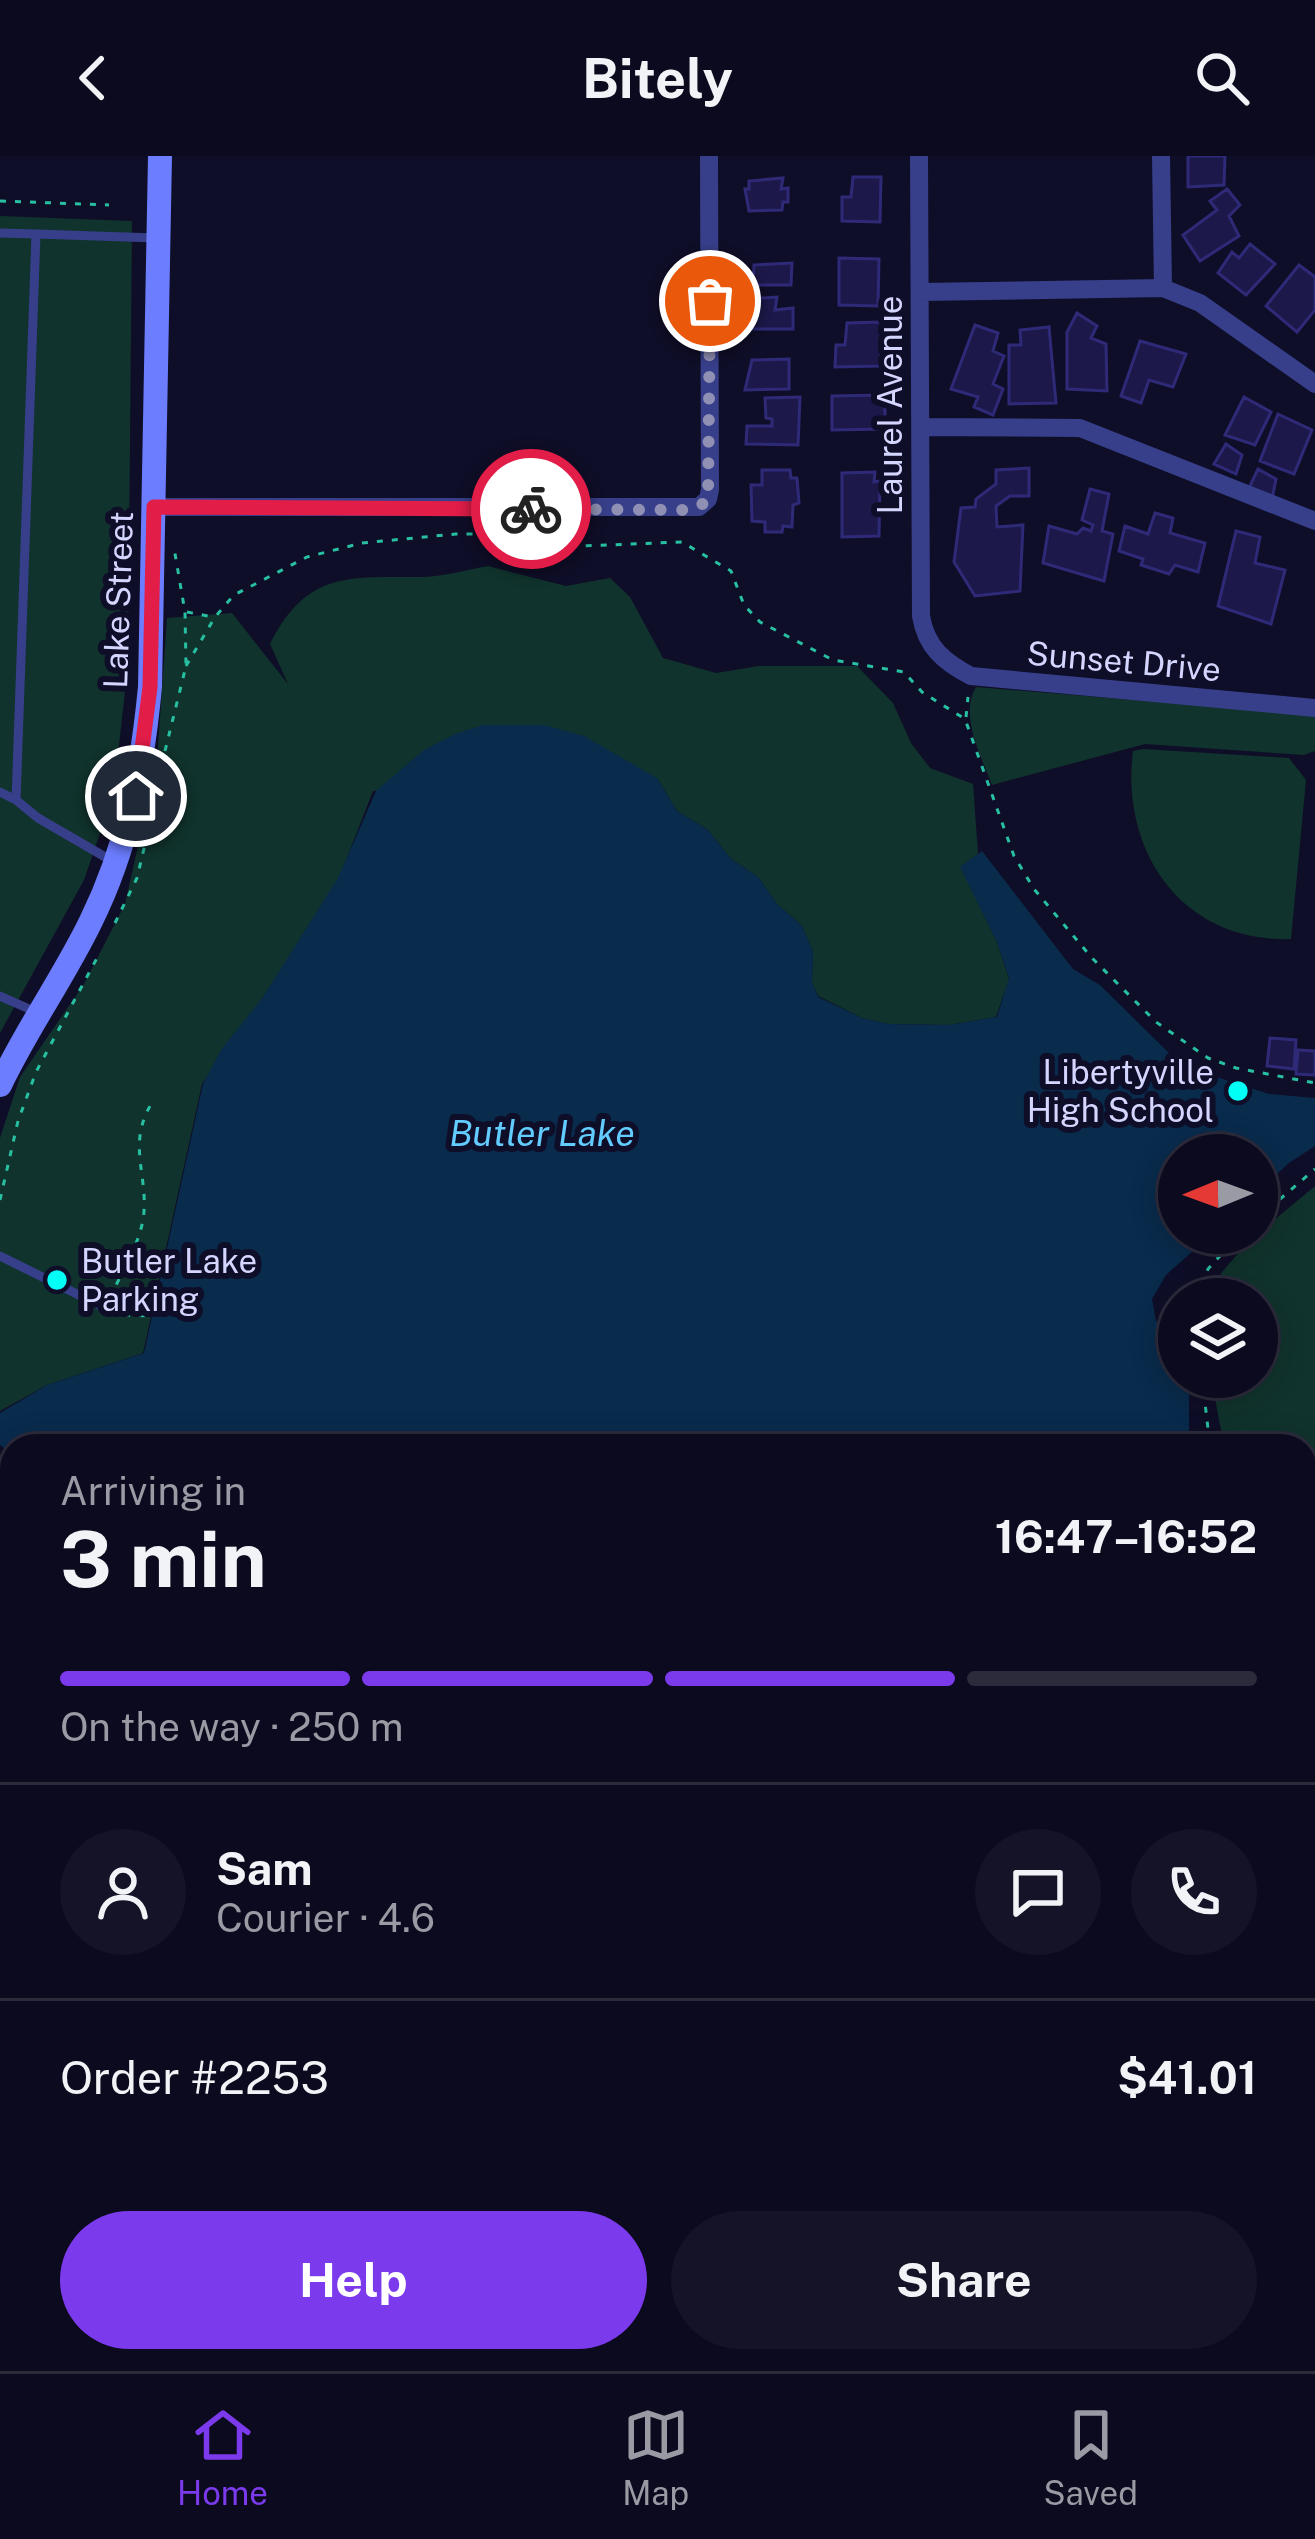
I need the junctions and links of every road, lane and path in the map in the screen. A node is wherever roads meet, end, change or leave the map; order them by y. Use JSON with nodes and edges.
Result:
{"nodes":[{"id":1,"x":160,"y":156,"type":"edge"},
{"id":2,"x":709,"y":156,"type":"edge"},
{"id":3,"x":919,"y":156,"type":"edge"},
{"id":4,"x":1161,"y":156,"type":"edge"},
{"id":5,"x":0,"y":201,"type":"edge"},
{"id":6,"x":110,"y":205,"type":"dead end"},
{"id":7,"x":0,"y":233,"type":"edge"},
{"id":8,"x":36,"y":234,"type":"junction"},
{"id":9,"x":159,"y":238,"type":"junction"},
{"id":10,"x":1163,"y":288,"type":"junction"},
{"id":11,"x":920,"y":292,"type":"junction"},
{"id":12,"x":1315,"y":384,"type":"edge"},
{"id":13,"x":920,"y":427,"type":"junction"},
{"id":14,"x":154,"y":507,"type":"junction"},
{"id":15,"x":1315,"y":521,"type":"edge"},
{"id":16,"x":185,"y":612,"type":"dead end"},
{"id":17,"x":215,"y":617,"type":"junction"},
{"id":18,"x":935,"y":651,"type":"joint"},
{"id":19,"x":186,"y":666,"type":"dead end"},
{"id":20,"x":971,"y":676,"type":"junction"},
{"id":21,"x":1315,"y":708,"type":"edge"},
{"id":22,"x":965,"y":719,"type":"junction"},
{"id":23,"x":0,"y":792,"type":"edge"},
{"id":24,"x":16,"y":800,"type":"junction"},
{"id":25,"x":116,"y":863,"type":"junction"},
{"id":26,"x":0,"y":997,"type":"edge"},
{"id":27,"x":36,"y":1012,"type":"junction"},
{"id":28,"x":1315,"y":1083,"type":"edge"},
{"id":29,"x":0,"y":1084,"type":"edge"},
{"id":30,"x":153,"y":1101,"type":"dead end"},
{"id":31,"x":1315,"y":1169,"type":"edge"},
{"id":32,"x":1278,"y":1201,"type":"edge"},
{"id":33,"x":0,"y":1256,"type":"edge"},
{"id":34,"x":109,"y":1310,"type":"junction"},
{"id":35,"x":150,"y":1316,"type":"dead end"},
{"id":36,"x":1204,"y":1398,"type":"edge"},
{"id":37,"x":1209,"y":1434,"type":"edge"}],
"edges":[{"from":1,"to":9,"type":"street","name":"Lake Street"},
{"from":2,"to":14,"type":"street"},
{"from":3,"to":11,"type":"street","name":"Laurel Avenue"},
{"from":4,"to":10,"type":"street"},
{"from":5,"to":6,"type":"path"},
{"from":7,"to":8,"type":"lane"},
{"from":8,"to":9,"type":"lane"},
{"from":8,"to":24,"type":"lane"},
{"from":9,"to":14,"type":"street","name":"Lake Street"},
{"from":10,"to":11,"type":"street"},
{"from":10,"to":12,"type":"street"},
{"from":11,"to":13,"type":"street","name":"Laurel Avenue"},
{"from":13,"to":15,"type":"street"},
{"from":13,"to":18,"type":"street","name":"Laurel Avenue"},
{"from":14,"to":25,"type":"street","name":"Lake Street"},
{"from":16,"to":17,"type":"path"},
{"from":17,"to":19,"type":"path"},
{"from":17,"to":22,"type":"path"},
{"from":18,"to":20,"type":"street","name":"Sunset Drive"},
{"from":20,"to":21,"type":"street","name":"Sunset Drive"},
{"from":20,"to":22,"type":"path"},
{"from":22,"to":28,"type":"path"},
{"from":23,"to":24,"type":"lane"},
{"from":24,"to":25,"type":"lane"},
{"from":25,"to":27,"type":"street","name":"Lake Street"},
{"from":26,"to":27,"type":"lane"},
{"from":27,"to":29,"type":"street","name":"Lake Street"},
{"from":30,"to":34,"type":"path"},
{"from":31,"to":32,"type":"path"},
{"from":33,"to":34,"type":"lane"},
{"from":34,"to":35,"type":"path"},
{"from":36,"to":37,"type":"path"}]}
